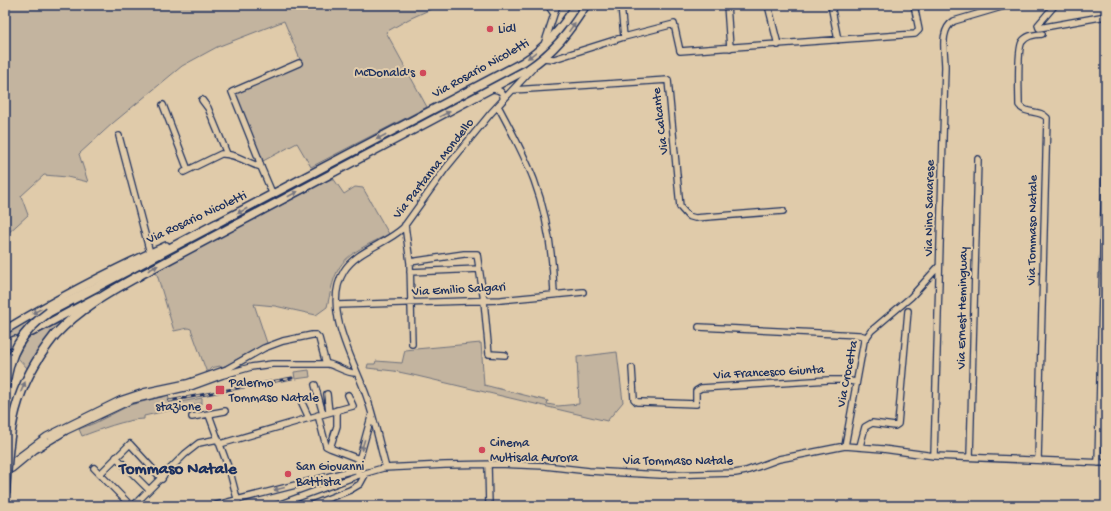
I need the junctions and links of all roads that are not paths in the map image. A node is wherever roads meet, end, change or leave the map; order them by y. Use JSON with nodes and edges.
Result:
{"nodes":[{"id":1,"x":548,"y":5,"type":"edge"},
{"id":2,"x":557,"y":5,"type":"edge"},
{"id":3,"x":576,"y":5,"type":"edge"},
{"id":4,"x":586,"y":5,"type":"edge"},
{"id":5,"x":621,"y":5,"type":"edge"},
{"id":6,"x":727,"y":5,"type":"edge"},
{"id":7,"x":768,"y":5,"type":"edge"},
{"id":8,"x":831,"y":5,"type":"edge"},
{"id":9,"x":914,"y":5,"type":"edge"},
{"id":10,"x":1008,"y":5,"type":"edge"},
{"id":11,"x":1055,"y":5,"type":"edge"},
{"id":12,"x":554,"y":14,"type":"junction"},
{"id":13,"x":1106,"y":16,"type":"edge"},
{"id":14,"x":1041,"y":31,"type":"junction"},
{"id":15,"x":624,"y":37,"type":"junction"},
{"id":16,"x":838,"y":40,"type":"junction"},
{"id":17,"x":778,"y":45,"type":"junction"},
{"id":18,"x":544,"y":46,"type":"junction"},
{"id":19,"x":730,"y":48,"type":"junction"},
{"id":20,"x":543,"y":58,"type":"junction"},
{"id":21,"x":299,"y":63,"type":"dead end"},
{"id":22,"x":536,"y":64,"type":"junction"},
{"id":23,"x":493,"y":88,"type":"junction"},
{"id":24,"x":513,"y":90,"type":"junction"},
{"id":25,"x":202,"y":100,"type":"dead end"},
{"id":26,"x":503,"y":101,"type":"junction"},
{"id":27,"x":163,"y":105,"type":"dead end"},
{"id":28,"x":498,"y":106,"type":"junction"},
{"id":29,"x":425,"y":114,"type":"junction"},
{"id":30,"x":426,"y":124,"type":"junction"},
{"id":31,"x":1106,"y":126,"type":"edge"},
{"id":32,"x":399,"y":128,"type":"junction"},
{"id":33,"x":119,"y":136,"type":"dead end"},
{"id":34,"x":404,"y":136,"type":"junction"},
{"id":35,"x":227,"y":154,"type":"junction"},
{"id":36,"x":978,"y":159,"type":"dead end"},
{"id":37,"x":261,"y":167,"type":"junction"},
{"id":38,"x":273,"y":195,"type":"junction"},
{"id":39,"x":783,"y":211,"type":"dead end"},
{"id":40,"x":216,"y":224,"type":"junction"},
{"id":41,"x":405,"y":225,"type":"junction"},
{"id":42,"x":150,"y":254,"type":"junction"},
{"id":43,"x":410,"y":262,"type":"junction"},
{"id":44,"x":939,"y":266,"type":"junction"},
{"id":45,"x":479,"y":269,"type":"junction"},
{"id":46,"x":410,"y":272,"type":"junction"},
{"id":47,"x":140,"y":275,"type":"junction"},
{"id":48,"x":583,"y":292,"type":"dead end"},
{"id":49,"x":554,"y":294,"type":"junction"},
{"id":50,"x":484,"y":301,"type":"junction"},
{"id":51,"x":411,"y":304,"type":"junction"},
{"id":52,"x":337,"y":305,"type":"junction"},
{"id":53,"x":908,"y":312,"type":"dead end"},
{"id":54,"x":699,"y":327,"type":"dead end"},
{"id":55,"x":5,"y":330,"type":"edge"},
{"id":56,"x":32,"y":332,"type":"dead end"},
{"id":57,"x":866,"y":337,"type":"junction"},
{"id":58,"x":15,"y":340,"type":"dead end"},
{"id":59,"x":412,"y":344,"type":"dead end"},
{"id":60,"x":5,"y":345,"type":"edge"},
{"id":61,"x":505,"y":355,"type":"dead end"},
{"id":62,"x":326,"y":364,"type":"junction"},
{"id":63,"x":353,"y":366,"type":"junction"},
{"id":64,"x":342,"y":368,"type":"junction"},
{"id":65,"x":632,"y":368,"type":"dead end"},
{"id":66,"x":357,"y":373,"type":"junction"},
{"id":67,"x":856,"y":382,"type":"junction"},
{"id":68,"x":315,"y":385,"type":"dead end"},
{"id":69,"x":5,"y":388,"type":"edge"},
{"id":70,"x":327,"y":394,"type":"dead end"},
{"id":71,"x":348,"y":395,"type":"dead end"},
{"id":72,"x":302,"y":403,"type":"dead end"},
{"id":73,"x":338,"y":410,"type":"junction"},
{"id":74,"x":225,"y":411,"type":"dead end"},
{"id":75,"x":329,"y":412,"type":"junction"},
{"id":76,"x":371,"y":414,"type":"junction"},
{"id":77,"x":209,"y":415,"type":"junction"},
{"id":78,"x":320,"y":415,"type":"junction"},
{"id":79,"x":192,"y":418,"type":"dead end"},
{"id":80,"x":309,"y":418,"type":"junction"},
{"id":81,"x":219,"y":442,"type":"junction"},
{"id":82,"x":845,"y":446,"type":"junction"},
{"id":83,"x":860,"y":446,"type":"junction"},
{"id":84,"x":330,"y":448,"type":"junction"},
{"id":85,"x":934,"y":456,"type":"junction"},
{"id":86,"x":116,"y":457,"type":"junction"},
{"id":87,"x":970,"y":457,"type":"junction"},
{"id":88,"x":359,"y":459,"type":"junction"},
{"id":89,"x":1038,"y":460,"type":"junction"},
{"id":90,"x":12,"y":462,"type":"dead end"},
{"id":91,"x":1098,"y":463,"type":"junction"},
{"id":92,"x":1106,"y":463,"type":"edge"},
{"id":93,"x":488,"y":465,"type":"junction"},
{"id":94,"x":94,"y":468,"type":"dead end"},
{"id":95,"x":386,"y":468,"type":"junction"},
{"id":96,"x":12,"y":469,"type":"dead end"},
{"id":97,"x":358,"y":472,"type":"junction"},
{"id":98,"x":366,"y":473,"type":"junction"},
{"id":99,"x":100,"y":474,"type":"junction"},
{"id":100,"x":162,"y":479,"type":"junction"},
{"id":101,"x":149,"y":490,"type":"junction"},
{"id":102,"x":5,"y":494,"type":"edge"},
{"id":103,"x":305,"y":495,"type":"junction"},
{"id":104,"x":238,"y":500,"type":"junction"},
{"id":105,"x":132,"y":506,"type":"edge"},
{"id":106,"x":213,"y":506,"type":"edge"},
{"id":107,"x":239,"y":506,"type":"edge"},
{"id":108,"x":275,"y":506,"type":"edge"},
{"id":109,"x":309,"y":506,"type":"edge"},
{"id":110,"x":489,"y":506,"type":"edge"}],
"edges":[{"from":1,"to":12,"type":"street"},
{"from":2,"to":12,"type":"street"},
{"from":3,"to":18,"type":"main road","name":"Via Rosario Nicoletti"},
{"from":20,"to":4,"type":"main road","name":"Via Rosario Nicoletti","one_way":true},
{"from":5,"to":15,"type":"street"},
{"from":6,"to":19,"type":"street"},
{"from":7,"to":17,"type":"street"},
{"from":8,"to":16,"type":"street"},
{"from":9,"to":16,"type":"street"},
{"from":10,"to":44,"type":"street","name":"Via Nino Savarese"},
{"from":11,"to":14,"type":"street"},
{"from":12,"to":18,"type":"street"},
{"from":13,"to":14,"type":"street"},
{"from":14,"to":89,"type":"street","name":"Via Tommaso Natale"},
{"from":15,"to":19,"type":"street"},
{"from":15,"to":20,"type":"street"},
{"from":16,"to":17,"type":"street"},
{"from":17,"to":19,"type":"street"},
{"from":18,"to":29,"type":"main road","name":"Via Rosario Nicoletti","one_way":true},
{"from":20,"to":22,"type":"main road","name":"Via Rosario Nicoletti"},
{"from":21,"to":37,"type":"street"},
{"from":22,"to":23,"type":"main road","name":"Via Rosario Nicoletti"},
{"from":22,"to":24,"type":"street","name":"Via Partanna Mondello"},
{"from":23,"to":26,"type":"street"},
{"from":30,"to":23,"type":"main road","name":"Via Rosario Nicoletti","one_way":true},
{"from":24,"to":26,"type":"street","name":"Via Partanna Mondello"},
{"from":24,"to":39,"type":"street","name":"Via Calcante"},
{"from":25,"to":35,"type":"street"},
{"from":26,"to":28,"type":"street","name":"Via Partanna Mondello"},
{"from":27,"to":35,"type":"street"},
{"from":28,"to":41,"type":"street","name":"Via Partanna Mondello"},
{"from":28,"to":49,"type":"street"},
{"from":29,"to":30,"type":"main road","name":"Via Rosario Nicoletti"},
{"from":29,"to":32,"type":"main road","name":"Via Rosario Nicoletti"},
{"from":30,"to":34,"type":"main road","name":"Via Rosario Nicoletti"},
{"from":31,"to":91,"type":"street"},
{"from":32,"to":34,"type":"main road"},
{"from":32,"to":38,"type":"main road","name":"Via Rosario Nicoletti","one_way":true},
{"from":33,"to":42,"type":"street"},
{"from":47,"to":34,"type":"main road","name":"Via Rosario Nicoletti","one_way":true},
{"from":35,"to":37,"type":"street"},
{"from":36,"to":87,"type":"street","name":"Via Ernest Hemingway"},
{"from":37,"to":38,"type":"street"},
{"from":38,"to":40,"type":"main road","name":"Via Rosario Nicoletti","one_way":true},
{"from":40,"to":42,"type":"main road","name":"Via Rosario Nicoletti"},
{"from":40,"to":69,"type":"highway","bridge":true},
{"from":41,"to":43,"type":"street"},
{"from":41,"to":52,"type":"street","name":"Via Partanna Mondello"},
{"from":42,"to":55,"type":"main road","name":"Via Rosario Nicoletti","one_way":true},
{"from":43,"to":45,"type":"street"},
{"from":43,"to":46,"type":"street"},
{"from":44,"to":57,"type":"street","name":"Via Crocetta"},
{"from":44,"to":85,"type":"street","name":"Via Nino Savarese"},
{"from":45,"to":46,"type":"street"},
{"from":45,"to":50,"type":"street"},
{"from":46,"to":51,"type":"street"},
{"from":47,"to":56,"type":"main road","name":"Via Rosario Nicoletti"},
{"from":102,"to":47,"type":"highway","one_way":true,"bridge":true},
{"from":48,"to":49,"type":"street","name":"Via Emilio Salgari"},
{"from":49,"to":50,"type":"street","name":"Via Emilio Salgari"},
{"from":50,"to":51,"type":"street","name":"Via Emilio Salgari"},
{"from":50,"to":61,"type":"street"},
{"from":51,"to":52,"type":"street","name":"Via Emilio Salgari"},
{"from":51,"to":59,"type":"street"},
{"from":52,"to":63,"type":"street","name":"Via Partanna Mondello"},
{"from":53,"to":83,"type":"street"},
{"from":54,"to":57,"type":"street"},
{"from":57,"to":67,"type":"street","name":"Via Crocetta"},
{"from":58,"to":60,"type":"main road"},
{"from":62,"to":64,"type":"street"},
{"from":62,"to":90,"type":"street"},
{"from":62,"to":96,"type":"street"},
{"from":63,"to":64,"type":"street"},
{"from":63,"to":66,"type":"street","name":"Via Partanna Mondello"},
{"from":64,"to":66,"type":"street"},
{"from":65,"to":67,"type":"street","name":"Via Francesco Giunta"},
{"from":66,"to":76,"type":"street","name":"Via Partanna Mondello"},
{"from":67,"to":82,"type":"street","name":"Via Crocetta"},
{"from":68,"to":78,"type":"street"},
{"from":70,"to":75,"type":"street"},
{"from":71,"to":73,"type":"street"},
{"from":72,"to":80,"type":"street"},
{"from":73,"to":75,"type":"street"},
{"from":73,"to":84,"type":"street"},
{"from":74,"to":77,"type":"street"},
{"from":75,"to":78,"type":"street"},
{"from":76,"to":88,"type":"street","one_way":true},
{"from":76,"to":95,"type":"street","name":"Via Partanna Mondello"},
{"from":77,"to":79,"type":"street"},
{"from":77,"to":81,"type":"street"},
{"from":78,"to":80,"type":"street"},
{"from":78,"to":84,"type":"street"},
{"from":80,"to":81,"type":"street"},
{"from":81,"to":100,"type":"street"},
{"from":81,"to":104,"type":"street"},
{"from":82,"to":83,"type":"street","name":"Via Tommaso Natale"},
{"from":82,"to":93,"type":"street","name":"Via Tommaso Natale"},
{"from":83,"to":85,"type":"street","name":"Via Tommaso Natale"},
{"from":84,"to":88,"type":"street"},
{"from":85,"to":87,"type":"street","name":"Via Tommaso Natale"},
{"from":86,"to":99,"type":"street"},
{"from":86,"to":100,"type":"street"},
{"from":86,"to":101,"type":"street"},
{"from":87,"to":89,"type":"street","name":"Via Tommaso Natale"},
{"from":88,"to":97,"type":"street"},
{"from":89,"to":91,"type":"street","name":"Via Tommaso Natale"},
{"from":91,"to":92,"type":"street","name":"Via Tommaso Natale"},
{"from":93,"to":95,"type":"street","name":"Via Tommaso Natale"},
{"from":93,"to":110,"type":"street"},
{"from":94,"to":99,"type":"street"},
{"from":95,"to":98,"type":"street","name":"Via Tommaso Natale"},
{"from":97,"to":98,"type":"street","name":"Via Tommaso Natale"},
{"from":97,"to":103,"type":"street"},
{"from":97,"to":104,"type":"street","one_way":true},
{"from":98,"to":109,"type":"street"},
{"from":99,"to":105,"type":"street"},
{"from":100,"to":101,"type":"street"},
{"from":101,"to":105,"type":"street"},
{"from":103,"to":108,"type":"street"},
{"from":103,"to":109,"type":"street"},
{"from":104,"to":106,"type":"street"},
{"from":104,"to":107,"type":"street"}]}
